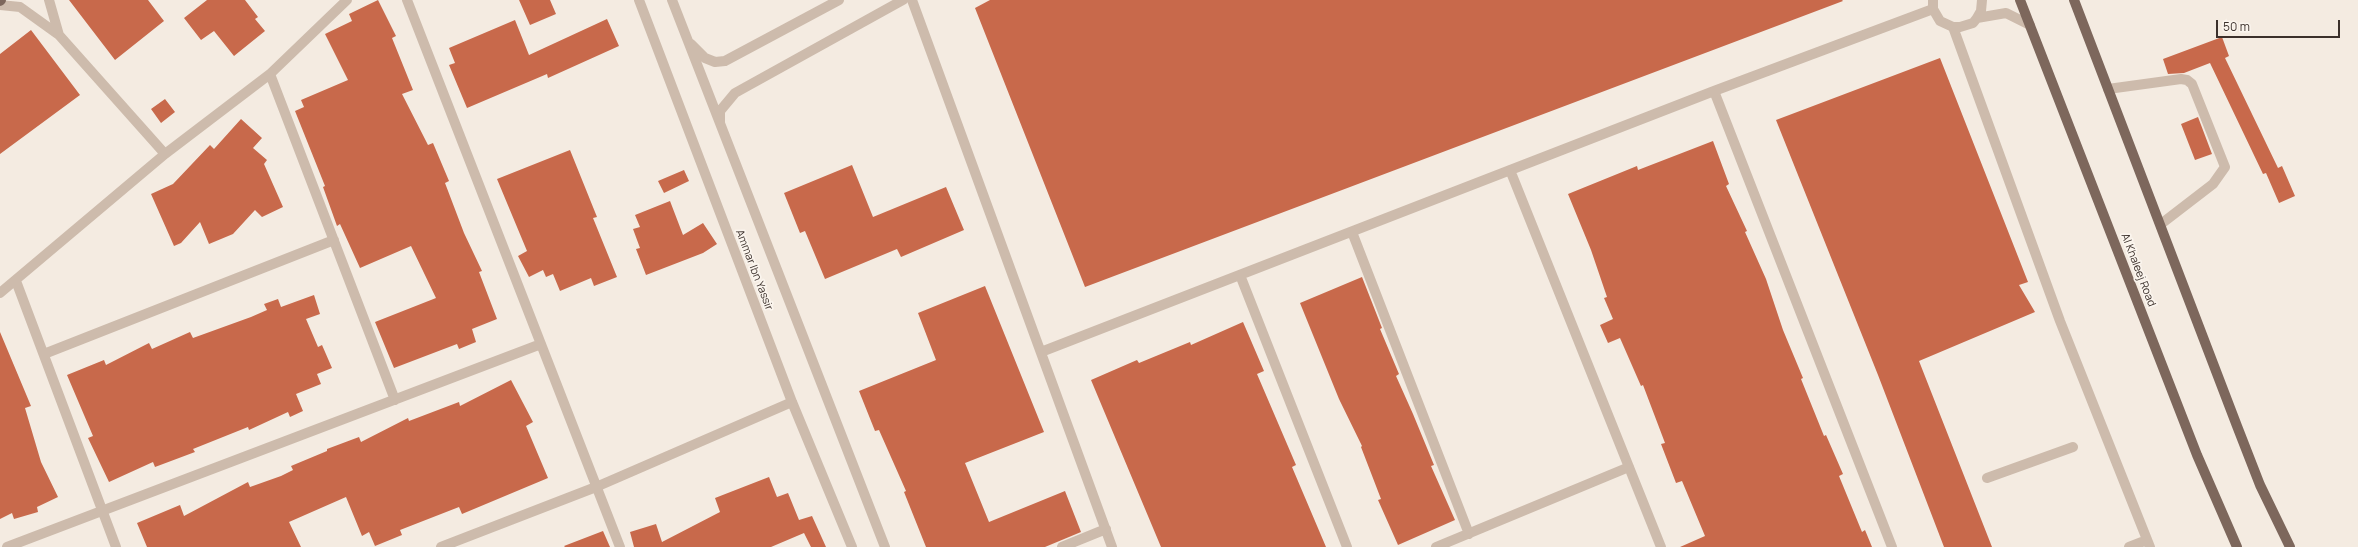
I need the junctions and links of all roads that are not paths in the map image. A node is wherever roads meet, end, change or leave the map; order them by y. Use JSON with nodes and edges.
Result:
{"nodes":[{"id":1,"x":49,"y":0,"type":"edge"},
{"id":2,"x":347,"y":0,"type":"edge"},
{"id":3,"x":406,"y":0,"type":"edge"},
{"id":4,"x":639,"y":0,"type":"edge"},
{"id":5,"x":672,"y":0,"type":"edge"},
{"id":6,"x":839,"y":0,"type":"edge"},
{"id":7,"x":903,"y":0,"type":"edge"},
{"id":8,"x":912,"y":0,"type":"edge"},
{"id":9,"x":1982,"y":0,"type":"edge"},
{"id":10,"x":2020,"y":0,"type":"edge"},
{"id":11,"x":2074,"y":0,"type":"edge"},
{"id":12,"x":1933,"y":4,"type":"edge"},
{"id":13,"x":0,"y":5,"type":"edge"},
{"id":14,"x":1977,"y":18,"type":"junction"},
{"id":15,"x":2030,"y":25,"type":"junction"},
{"id":16,"x":1953,"y":27,"type":"junction"},
{"id":17,"x":59,"y":35,"type":"junction"},
{"id":18,"x":687,"y":38,"type":"junction"},
{"id":19,"x":270,"y":74,"type":"junction"},
{"id":20,"x":2108,"y":89,"type":"junction"},
{"id":21,"x":1714,"y":91,"type":"junction"},
{"id":22,"x":721,"y":128,"type":"junction"},
{"id":23,"x":165,"y":154,"type":"junction"},
{"id":24,"x":1510,"y":170,"type":"junction"},
{"id":25,"x":2161,"y":224,"type":"junction"},
{"id":26,"x":1352,"y":232,"type":"junction"},
{"id":27,"x":334,"y":240,"type":"junction"},
{"id":28,"x":1240,"y":275,"type":"junction"},
{"id":29,"x":16,"y":281,"type":"junction"},
{"id":30,"x":0,"y":293,"type":"edge"},
{"id":31,"x":541,"y":344,"type":"junction"},
{"id":32,"x":1041,"y":352,"type":"junction"},
{"id":33,"x":44,"y":354,"type":"junction"},
{"id":34,"x":395,"y":400,"type":"junction"},
{"id":35,"x":792,"y":402,"type":"junction"},
{"id":36,"x":2073,"y":446,"type":"dead end"},
{"id":37,"x":1630,"y":467,"type":"junction"},
{"id":38,"x":1987,"y":478,"type":"dead end"},
{"id":39,"x":596,"y":486,"type":"junction"},
{"id":40,"x":104,"y":511,"type":"junction"},
{"id":41,"x":1106,"y":529,"type":"junction"},
{"id":42,"x":1469,"y":534,"type":"junction"},
{"id":43,"x":2148,"y":544,"type":"edge"},
{"id":44,"x":7,"y":547,"type":"edge"},
{"id":45,"x":116,"y":547,"type":"edge"},
{"id":46,"x":441,"y":547,"type":"edge"},
{"id":47,"x":620,"y":547,"type":"edge"},
{"id":48,"x":852,"y":547,"type":"edge"},
{"id":49,"x":885,"y":547,"type":"edge"},
{"id":50,"x":1062,"y":547,"type":"edge"},
{"id":51,"x":1112,"y":547,"type":"edge"},
{"id":52,"x":1347,"y":547,"type":"edge"},
{"id":53,"x":1436,"y":547,"type":"edge"},
{"id":54,"x":1661,"y":547,"type":"edge"},
{"id":55,"x":1892,"y":547,"type":"edge"},
{"id":56,"x":2129,"y":547,"type":"edge"},
{"id":57,"x":2237,"y":547,"type":"edge"},
{"id":58,"x":2290,"y":547,"type":"edge"}],
"edges":[{"from":1,"to":17,"type":"street"},
{"from":2,"to":19,"type":"street"},
{"from":3,"to":31,"type":"street"},
{"from":4,"to":35,"type":"street","name":"Ammar Ibn Yassir"},
{"from":5,"to":18,"type":"street","name":"Ammar Ibn Yassir"},
{"from":6,"to":18,"type":"street"},
{"from":7,"to":22,"type":"street"},
{"from":8,"to":32,"type":"street"},
{"from":9,"to":14,"type":"street"},
{"from":10,"to":15,"type":"main road","name":"Al Khaleej Road"},
{"from":11,"to":20,"type":"main road"},
{"from":12,"to":16,"type":"street"},
{"from":12,"to":21,"type":"street"},
{"from":13,"to":17,"type":"street"},
{"from":14,"to":15,"type":"street"},
{"from":14,"to":16,"type":"street"},
{"from":15,"to":57,"type":"main road","name":"Al Khaleej Road"},
{"from":16,"to":43,"type":"street"},
{"from":17,"to":23,"type":"street"},
{"from":18,"to":22,"type":"street","name":"Ammar Ibn Yassir"},
{"from":19,"to":23,"type":"street"},
{"from":19,"to":27,"type":"street"},
{"from":20,"to":25,"type":"main road"},
{"from":20,"to":25,"type":"street"},
{"from":21,"to":24,"type":"street"},
{"from":21,"to":55,"type":"street"},
{"from":22,"to":49,"type":"street","name":"Ammar Ibn Yassir"},
{"from":23,"to":29,"type":"street"},
{"from":24,"to":26,"type":"street"},
{"from":24,"to":37,"type":"street"},
{"from":25,"to":58,"type":"main road"},
{"from":26,"to":28,"type":"street"},
{"from":26,"to":42,"type":"street"},
{"from":27,"to":33,"type":"street"},
{"from":27,"to":34,"type":"street"},
{"from":28,"to":32,"type":"street"},
{"from":28,"to":52,"type":"street"},
{"from":29,"to":30,"type":"street"},
{"from":29,"to":33,"type":"street"},
{"from":31,"to":34,"type":"street"},
{"from":31,"to":39,"type":"street"},
{"from":32,"to":41,"type":"street"},
{"from":33,"to":40,"type":"street"},
{"from":34,"to":40,"type":"street"},
{"from":35,"to":39,"type":"street"},
{"from":35,"to":48,"type":"street","name":"Ammar Ibn Yassir"},
{"from":36,"to":38,"type":"street"},
{"from":37,"to":42,"type":"street"},
{"from":37,"to":54,"type":"street"},
{"from":39,"to":46,"type":"street"},
{"from":39,"to":47,"type":"street"},
{"from":40,"to":44,"type":"street"},
{"from":40,"to":45,"type":"street"},
{"from":41,"to":50,"type":"street"},
{"from":41,"to":51,"type":"street"},
{"from":42,"to":53,"type":"street"},
{"from":43,"to":56,"type":"street"}]}
